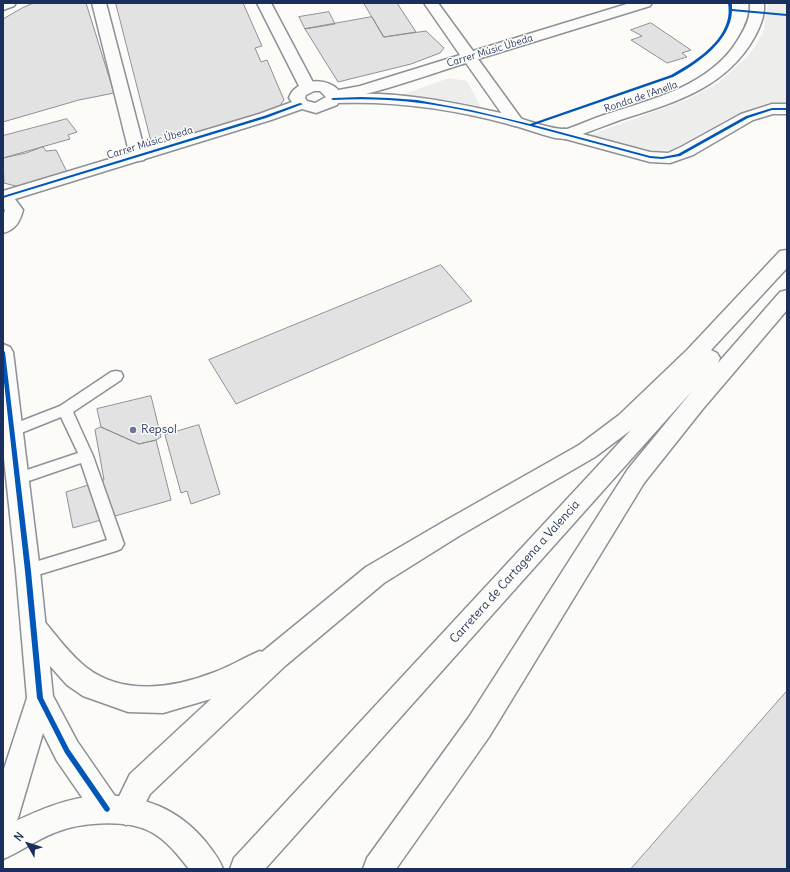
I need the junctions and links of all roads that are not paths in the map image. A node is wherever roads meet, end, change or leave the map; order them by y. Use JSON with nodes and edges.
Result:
{"nodes":[{"id":1,"x":9,"y":3,"type":"edge"},
{"id":2,"x":99,"y":3,"type":"edge"},
{"id":3,"x":264,"y":3,"type":"edge"},
{"id":4,"x":431,"y":3,"type":"edge"},
{"id":5,"x":645,"y":3,"type":"edge"},
{"id":6,"x":745,"y":3,"type":"edge"},
{"id":7,"x":757,"y":3,"type":"edge"},
{"id":8,"x":3,"y":6,"type":"edge"},
{"id":9,"x":470,"y":57,"type":"junction"},
{"id":10,"x":308,"y":88,"type":"junction"},
{"id":11,"x":334,"y":97,"type":"junction"},
{"id":12,"x":301,"y":104,"type":"junction"},
{"id":13,"x":787,"y":109,"type":"edge"},
{"id":14,"x":515,"y":121,"type":"junction"},
{"id":15,"x":542,"y":129,"type":"junction"},
{"id":16,"x":564,"y":134,"type":"junction"},
{"id":17,"x":138,"y":156,"type":"junction"},
{"id":18,"x":7,"y":203,"type":"edge"},
{"id":19,"x":3,"y":226,"type":"edge"},
{"id":20,"x":787,"y":256,"type":"edge"},
{"id":21,"x":787,"y":275,"type":"edge"},
{"id":22,"x":787,"y":298,"type":"edge"},
{"id":23,"x":3,"y":352,"type":"edge"},
{"id":24,"x":116,"y":376,"type":"dead end"},
{"id":25,"x":65,"y":410,"type":"junction"},
{"id":26,"x":11,"y":431,"type":"junction"},
{"id":27,"x":86,"y":456,"type":"junction"},
{"id":28,"x":17,"y":480,"type":"junction"},
{"id":29,"x":28,"y":571,"type":"junction"},
{"id":30,"x":34,"y":629,"type":"junction"},
{"id":31,"x":276,"y":657,"type":"junction"},
{"id":32,"x":40,"y":698,"type":"junction"},
{"id":33,"x":117,"y":810,"type":"junction"},
{"id":34,"x":3,"y":818,"type":"edge"},
{"id":35,"x":3,"y":844,"type":"edge"},
{"id":36,"x":208,"y":869,"type":"edge"},
{"id":37,"x":245,"y":869,"type":"edge"},
{"id":38,"x":378,"y":869,"type":"edge"}],
"edges":[{"from":1,"to":8,"type":"main road"},
{"from":2,"to":17,"type":"main road"},
{"from":3,"to":10,"type":"main road"},
{"from":4,"to":9,"type":"main road"},
{"from":5,"to":9,"type":"main road","name":"Carrer Músic Úbeda"},
{"from":6,"to":15,"type":"main road","name":"Ronda de l'Anella"},
{"from":7,"to":16,"type":"main road","name":"Ronda de l'Anella"},
{"from":9,"to":11,"type":"main road","name":"Carrer Músic Úbeda"},
{"from":9,"to":14,"type":"main road"},
{"from":10,"to":11,"type":"main road"},
{"from":10,"to":12,"type":"main road"},
{"from":11,"to":12,"type":"main road"},
{"from":11,"to":14,"type":"main road"},
{"from":12,"to":17,"type":"main road","name":"Carrer Músic Úbeda"},
{"from":13,"to":16,"type":"main road"},
{"from":14,"to":15,"type":"main road"},
{"from":15,"to":16,"type":"main road"},
{"from":17,"to":18,"type":"main road","name":"Carrer Músic Úbeda"},
{"from":18,"to":19,"type":"main road","name":"Carrer Músic Úbeda"},
{"from":20,"to":31,"type":"main road"},
{"from":21,"to":37,"type":"main road","name":"Carretera de Cartagena a Valencia"},
{"from":22,"to":38,"type":"main road"},
{"from":23,"to":26,"type":"main road"},
{"from":24,"to":25,"type":"lane"},
{"from":25,"to":26,"type":"lane"},
{"from":25,"to":27,"type":"lane"},
{"from":26,"to":28,"type":"main road"},
{"from":27,"to":28,"type":"lane"},
{"from":27,"to":29,"type":"lane"},
{"from":28,"to":29,"type":"main road"},
{"from":29,"to":30,"type":"main road"},
{"from":30,"to":31,"type":"main road"},
{"from":30,"to":32,"type":"main road"},
{"from":31,"to":33,"type":"main road"},
{"from":32,"to":33,"type":"main road"},
{"from":32,"to":34,"type":"main road"},
{"from":33,"to":35,"type":"main road"},
{"from":33,"to":36,"type":"main road"}]}
